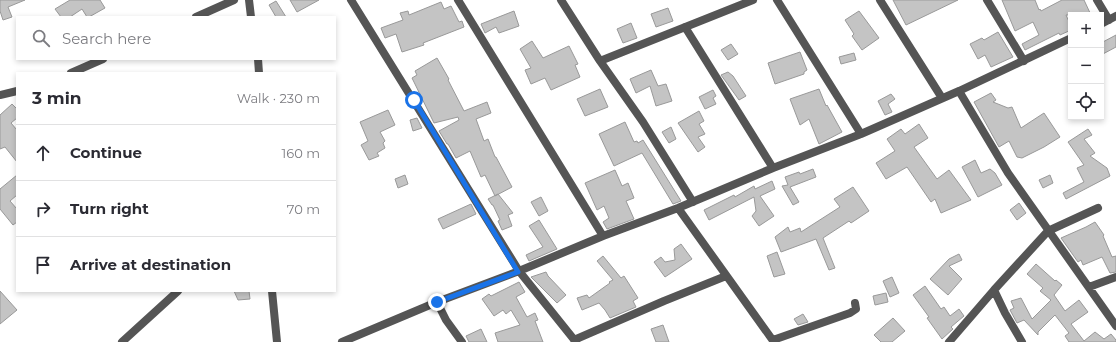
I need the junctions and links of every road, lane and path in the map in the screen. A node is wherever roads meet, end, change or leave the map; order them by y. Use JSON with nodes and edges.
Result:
{"nodes":[{"id":1,"x":234,"y":0,"type":"edge"},
{"id":2,"x":249,"y":0,"type":"edge"},
{"id":3,"x":351,"y":0,"type":"edge"},
{"id":4,"x":458,"y":0,"type":"edge"},
{"id":5,"x":561,"y":0,"type":"edge"},
{"id":6,"x":753,"y":0,"type":"edge"},
{"id":7,"x":777,"y":0,"type":"edge"},
{"id":8,"x":880,"y":0,"type":"edge"},
{"id":9,"x":987,"y":0,"type":"edge"},
{"id":10,"x":1097,"y":0,"type":"edge"},
{"id":11,"x":198,"y":16,"type":"edge"},
{"id":12,"x":252,"y":16,"type":"edge"},
{"id":13,"x":1112,"y":18,"type":"edge"},
{"id":14,"x":685,"y":27,"type":"junction"},
{"id":15,"x":1068,"y":39,"type":"edge"},
{"id":16,"x":101,"y":60,"type":"edge"},
{"id":17,"x":258,"y":60,"type":"edge"},
{"id":18,"x":600,"y":61,"type":"junction"},
{"id":19,"x":1024,"y":61,"type":"junction"},
{"id":20,"x":73,"y":72,"type":"edge"},
{"id":21,"x":258,"y":72,"type":"edge"},
{"id":22,"x":16,"y":91,"type":"edge"},
{"id":23,"x":959,"y":91,"type":"junction"},
{"id":24,"x":0,"y":95,"type":"edge"},
{"id":25,"x":942,"y":98,"type":"junction"},
{"id":26,"x":862,"y":134,"type":"junction"},
{"id":27,"x":773,"y":168,"type":"junction"},
{"id":28,"x":693,"y":202,"type":"junction"},
{"id":29,"x":678,"y":208,"type":"junction"},
{"id":30,"x":1098,"y":208,"type":"dead end"},
{"id":31,"x":1048,"y":231,"type":"junction"},
{"id":32,"x":603,"y":236,"type":"junction"},
{"id":33,"x":518,"y":272,"type":"junction"},
{"id":34,"x":726,"y":276,"type":"junction"},
{"id":35,"x":1116,"y":277,"type":"edge"},
{"id":36,"x":1089,"y":287,"type":"junction"},
{"id":37,"x":994,"y":290,"type":"junction"},
{"id":38,"x":177,"y":292,"type":"edge"},
{"id":39,"x":272,"y":292,"type":"edge"},
{"id":40,"x":437,"y":302,"type":"junction"},
{"id":41,"x":855,"y":303,"type":"dead end"},
{"id":42,"x":1116,"y":326,"type":"edge"},
{"id":43,"x":575,"y":341,"type":"edge"},
{"id":44,"x":774,"y":341,"type":"edge"},
{"id":45,"x":122,"y":342,"type":"edge"},
{"id":46,"x":277,"y":342,"type":"edge"},
{"id":47,"x":342,"y":342,"type":"edge"},
{"id":48,"x":462,"y":342,"type":"edge"},
{"id":49,"x":949,"y":342,"type":"edge"},
{"id":50,"x":1022,"y":342,"type":"edge"}],
"edges":[{"from":1,"to":11,"type":"street"},
{"from":2,"to":12,"type":"street"},
{"from":3,"to":33,"type":"street"},
{"from":4,"to":32,"type":"street"},
{"from":5,"to":18,"type":"street"},
{"from":6,"to":14,"type":"street"},
{"from":7,"to":26,"type":"street"},
{"from":8,"to":25,"type":"street"},
{"from":9,"to":19,"type":"street"},
{"from":10,"to":13,"type":"street"},
{"from":14,"to":18,"type":"street"},
{"from":14,"to":27,"type":"street"},
{"from":15,"to":19,"type":"street"},
{"from":16,"to":20,"type":"street"},
{"from":17,"to":21,"type":"street"},
{"from":18,"to":28,"type":"street"},
{"from":19,"to":23,"type":"street"},
{"from":22,"to":24,"type":"street"},
{"from":23,"to":25,"type":"street"},
{"from":23,"to":31,"type":"street"},
{"from":25,"to":26,"type":"street"},
{"from":26,"to":27,"type":"street"},
{"from":27,"to":28,"type":"street"},
{"from":28,"to":29,"type":"street"},
{"from":29,"to":32,"type":"street"},
{"from":29,"to":34,"type":"street"},
{"from":30,"to":31,"type":"street"},
{"from":31,"to":36,"type":"street"},
{"from":31,"to":37,"type":"street"},
{"from":32,"to":33,"type":"street"},
{"from":33,"to":40,"type":"street"},
{"from":33,"to":43,"type":"street"},
{"from":34,"to":43,"type":"street"},
{"from":34,"to":44,"type":"street"},
{"from":35,"to":36,"type":"street"},
{"from":36,"to":42,"type":"street"},
{"from":37,"to":49,"type":"street"},
{"from":37,"to":50,"type":"street"},
{"from":38,"to":45,"type":"street"},
{"from":39,"to":46,"type":"street"},
{"from":40,"to":47,"type":"street"},
{"from":40,"to":48,"type":"street"},
{"from":41,"to":44,"type":"street"}]}
